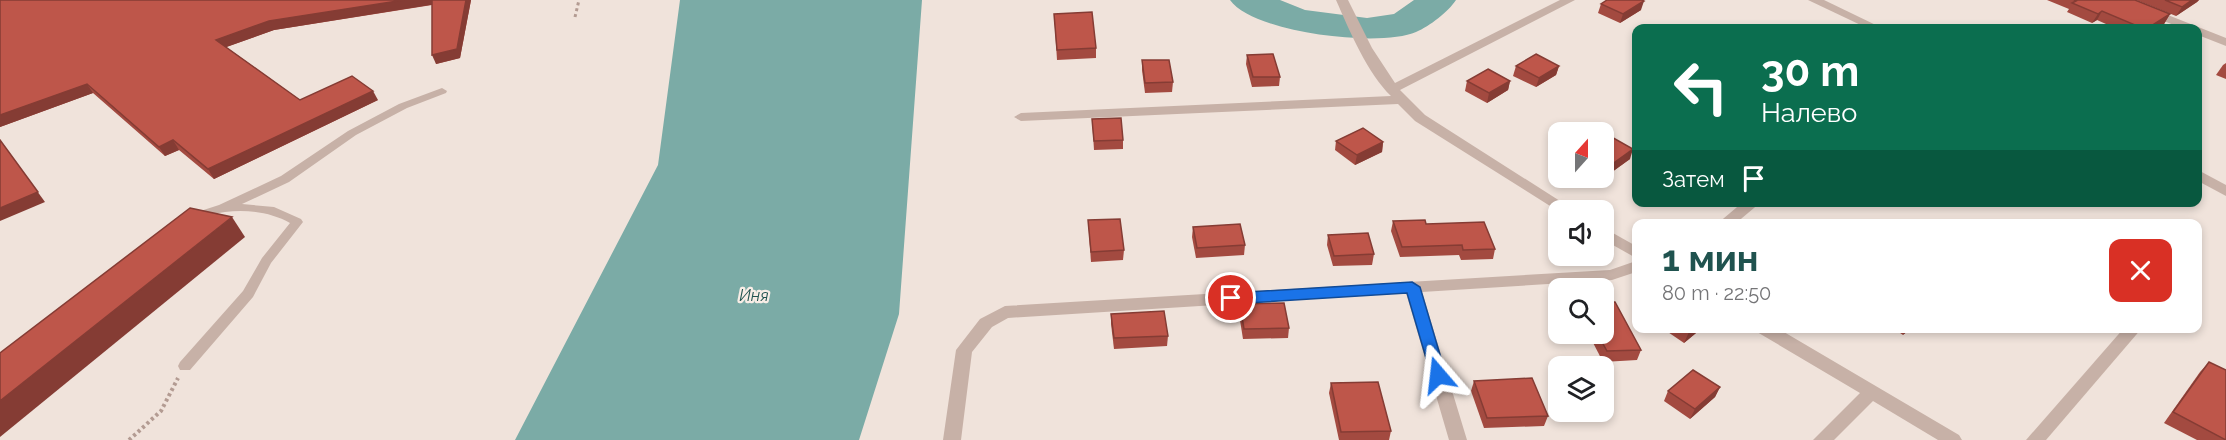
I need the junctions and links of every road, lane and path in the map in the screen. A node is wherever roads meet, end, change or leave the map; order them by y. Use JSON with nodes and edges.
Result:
{"nodes":[{"id":1,"x":579,"y":0,"type":"edge"},
{"id":2,"x":1342,"y":0,"type":"edge"},
{"id":3,"x":1569,"y":0,"type":"edge"},
{"id":4,"x":1814,"y":0,"type":"edge"},
{"id":5,"x":2119,"y":0,"type":"edge"},
{"id":6,"x":575,"y":17,"type":"dead end"},
{"id":7,"x":1867,"y":24,"type":"edge"},
{"id":8,"x":2181,"y":24,"type":"edge"},
{"id":9,"x":2202,"y":33,"type":"edge"},
{"id":10,"x":2226,"y":42,"type":"edge"},
{"id":11,"x":442,"y":91,"type":"dead end"},
{"id":12,"x":1395,"y":95,"type":"junction"},
{"id":13,"x":1021,"y":117,"type":"dead end"},
{"id":14,"x":2202,"y":177,"type":"edge"},
{"id":15,"x":2226,"y":191,"type":"edge"},
{"id":16,"x":1551,"y":200,"type":"edge"},
{"id":17,"x":1748,"y":207,"type":"edge"},
{"id":18,"x":219,"y":210,"type":"junction"},
{"id":19,"x":1731,"y":219,"type":"edge"},
{"id":20,"x":188,"y":220,"type":"edge"},
{"id":21,"x":1614,"y":239,"type":"edge"},
{"id":22,"x":1632,"y":250,"type":"edge"},
{"id":23,"x":1632,"y":268,"type":"edge"},
{"id":24,"x":1412,"y":287,"type":"junction"},
{"id":25,"x":1772,"y":333,"type":"edge"},
{"id":26,"x":2130,"y":333,"type":"edge"},
{"id":27,"x":185,"y":366,"type":"joint"},
{"id":28,"x":1872,"y":392,"type":"junction"},
{"id":29,"x":129,"y":440,"type":"edge"},
{"id":30,"x":952,"y":440,"type":"edge"},
{"id":31,"x":1458,"y":440,"type":"edge"},
{"id":32,"x":1822,"y":440,"type":"edge"},
{"id":33,"x":1953,"y":440,"type":"edge"},
{"id":34,"x":2035,"y":440,"type":"edge"}],
"edges":[{"from":1,"to":6,"type":"path"},
{"from":2,"to":12,"type":"street"},
{"from":3,"to":12,"type":"street"},
{"from":4,"to":7,"type":"street"},
{"from":5,"to":8,"type":"street"},
{"from":9,"to":10,"type":"street"},
{"from":11,"to":18,"type":"lane"},
{"from":12,"to":13,"type":"street"},
{"from":12,"to":16,"type":"street"},
{"from":14,"to":15,"type":"street"},
{"from":17,"to":19,"type":"street"},
{"from":18,"to":20,"type":"lane"},
{"from":18,"to":27,"type":"lane"},
{"from":21,"to":22,"type":"street"},
{"from":23,"to":24,"type":"street"},
{"from":24,"to":30,"type":"street"},
{"from":24,"to":31,"type":"street"},
{"from":25,"to":28,"type":"street"},
{"from":26,"to":34,"type":"street"},
{"from":27,"to":29,"type":"path"},
{"from":28,"to":32,"type":"street"},
{"from":28,"to":33,"type":"street"}]}
